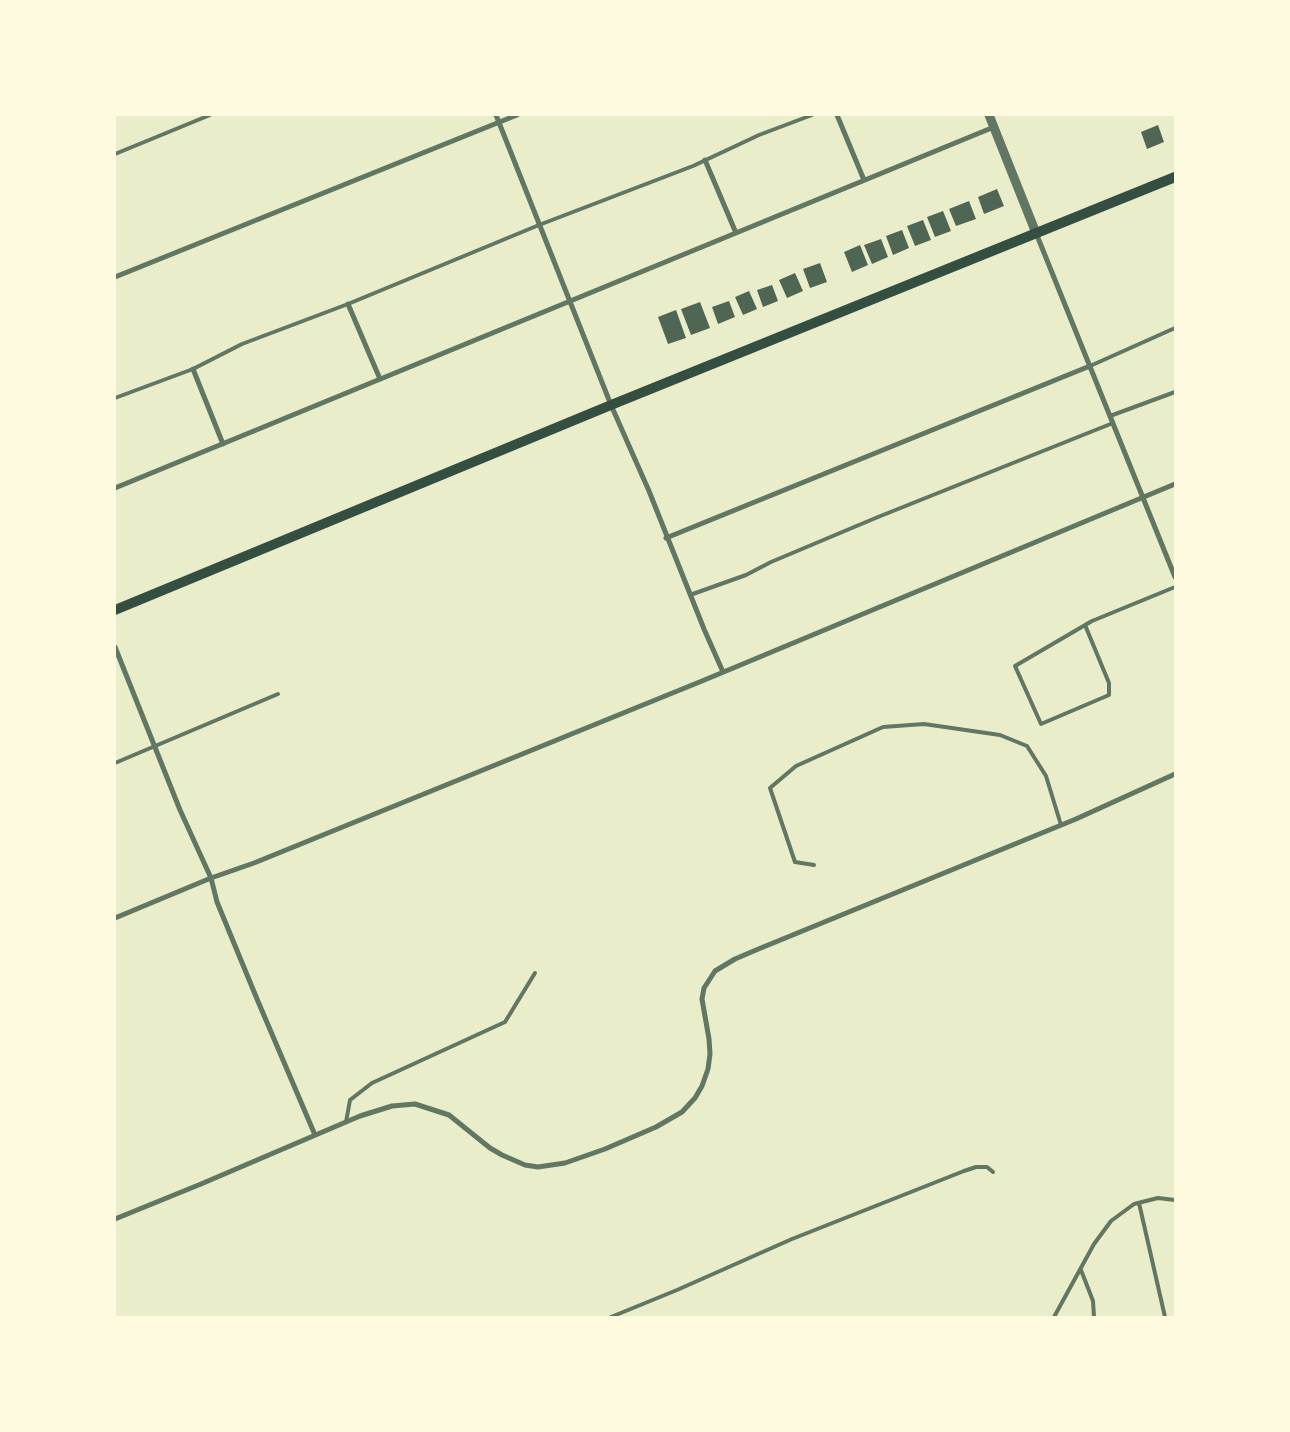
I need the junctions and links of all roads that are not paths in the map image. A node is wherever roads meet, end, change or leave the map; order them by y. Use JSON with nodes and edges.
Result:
{"nodes":[{"id":1,"x":210,"y":115,"type":"edge"},
{"id":2,"x":496,"y":115,"type":"edge"},
{"id":3,"x":517,"y":115,"type":"edge"},
{"id":4,"x":812,"y":115,"type":"edge"},
{"id":5,"x":837,"y":115,"type":"edge"},
{"id":6,"x":991,"y":116,"type":"edge"},
{"id":7,"x":499,"y":122,"type":"junction"},
{"id":8,"x":994,"y":127,"type":"junction"},
{"id":9,"x":115,"y":154,"type":"edge"},
{"id":10,"x":705,"y":160,"type":"junction"},
{"id":11,"x":1175,"y":177,"type":"edge"},
{"id":12,"x":864,"y":180,"type":"junction"},
{"id":13,"x":540,"y":225,"type":"junction"},
{"id":14,"x":736,"y":232,"type":"junction"},
{"id":15,"x":1036,"y":233,"type":"junction"},
{"id":16,"x":115,"y":277,"type":"edge"},
{"id":17,"x":569,"y":302,"type":"junction"},
{"id":18,"x":348,"y":304,"type":"junction"},
{"id":19,"x":1175,"y":328,"type":"edge"},
{"id":20,"x":1090,"y":366,"type":"junction"},
{"id":21,"x":193,"y":369,"type":"junction"},
{"id":22,"x":380,"y":379,"type":"junction"},
{"id":23,"x":1175,"y":392,"type":"edge"},
{"id":24,"x":115,"y":398,"type":"edge"},
{"id":25,"x":611,"y":406,"type":"junction"},
{"id":26,"x":1110,"y":416,"type":"junction"},
{"id":27,"x":1113,"y":423,"type":"junction"},
{"id":28,"x":223,"y":444,"type":"junction"},
{"id":29,"x":1175,"y":484,"type":"edge"},
{"id":30,"x":115,"y":488,"type":"edge"},
{"id":31,"x":1144,"y":498,"type":"junction"},
{"id":32,"x":666,"y":538,"type":"junction"},
{"id":33,"x":1175,"y":577,"type":"edge"},
{"id":34,"x":1175,"y":587,"type":"edge"},
{"id":35,"x":690,"y":595,"type":"junction"},
{"id":36,"x":115,"y":610,"type":"edge"},
{"id":37,"x":1085,"y":625,"type":"junction"},
{"id":38,"x":115,"y":647,"type":"edge"},
{"id":39,"x":723,"y":672,"type":"junction"},
{"id":40,"x":278,"y":694,"type":"dead end"},
{"id":41,"x":155,"y":746,"type":"junction"},
{"id":42,"x":115,"y":763,"type":"edge"},
{"id":43,"x":1175,"y":774,"type":"edge"},
{"id":44,"x":1062,"y":825,"type":"junction"},
{"id":45,"x":814,"y":866,"type":"dead end"},
{"id":46,"x":211,"y":878,"type":"junction"},
{"id":47,"x":115,"y":918,"type":"edge"},
{"id":48,"x":535,"y":974,"type":"dead end"},
{"id":49,"x":346,"y":1122,"type":"junction"},
{"id":50,"x":315,"y":1135,"type":"junction"},
{"id":51,"x":993,"y":1172,"type":"dead end"},
{"id":52,"x":1175,"y":1200,"type":"edge"},
{"id":53,"x":1139,"y":1203,"type":"junction"},
{"id":54,"x":115,"y":1218,"type":"edge"},
{"id":55,"x":1081,"y":1270,"type":"junction"},
{"id":56,"x":611,"y":1317,"type":"edge"},
{"id":57,"x":1054,"y":1317,"type":"edge"},
{"id":58,"x":1094,"y":1317,"type":"edge"},
{"id":59,"x":1165,"y":1317,"type":"edge"}],
"edges":[{"from":1,"to":9,"type":"lane"},
{"from":2,"to":7,"type":"street"},
{"from":3,"to":7,"type":"street"},
{"from":4,"to":10,"type":"lane"},
{"from":5,"to":12,"type":"street"},
{"from":6,"to":8,"type":"street"},
{"from":7,"to":13,"type":"street"},
{"from":7,"to":16,"type":"street"},
{"from":8,"to":12,"type":"street"},
{"from":8,"to":15,"type":"street"},
{"from":10,"to":13,"type":"lane"},
{"from":10,"to":14,"type":"street"},
{"from":11,"to":15,"type":"main road"},
{"from":12,"to":14,"type":"street"},
{"from":13,"to":17,"type":"street"},
{"from":13,"to":18,"type":"lane"},
{"from":14,"to":17,"type":"street"},
{"from":15,"to":20,"type":"street"},
{"from":15,"to":25,"type":"main road"},
{"from":17,"to":22,"type":"street"},
{"from":17,"to":25,"type":"street"},
{"from":18,"to":21,"type":"lane"},
{"from":18,"to":22,"type":"street"},
{"from":19,"to":20,"type":"lane"},
{"from":20,"to":26,"type":"street"},
{"from":20,"to":32,"type":"street"},
{"from":21,"to":24,"type":"lane"},
{"from":21,"to":28,"type":"street"},
{"from":22,"to":28,"type":"street"},
{"from":23,"to":26,"type":"lane"},
{"from":25,"to":32,"type":"street"},
{"from":25,"to":36,"type":"main road"},
{"from":26,"to":27,"type":"street"},
{"from":27,"to":31,"type":"street"},
{"from":27,"to":35,"type":"lane"},
{"from":28,"to":30,"type":"street"},
{"from":29,"to":31,"type":"street"},
{"from":31,"to":33,"type":"street"},
{"from":31,"to":39,"type":"street"},
{"from":32,"to":35,"type":"street"},
{"from":34,"to":37,"type":"lane"},
{"from":35,"to":39,"type":"street"},
{"from":37,"to":37,"type":"lane"},
{"from":38,"to":41,"type":"street"},
{"from":39,"to":46,"type":"street"},
{"from":40,"to":41,"type":"lane"},
{"from":41,"to":42,"type":"lane"},
{"from":41,"to":46,"type":"street"},
{"from":43,"to":44,"type":"street"},
{"from":44,"to":45,"type":"lane"},
{"from":44,"to":49,"type":"street"},
{"from":46,"to":47,"type":"street"},
{"from":46,"to":50,"type":"street"},
{"from":48,"to":49,"type":"lane"},
{"from":49,"to":50,"type":"street"},
{"from":50,"to":54,"type":"street"},
{"from":51,"to":56,"type":"lane"},
{"from":52,"to":53,"type":"lane"},
{"from":53,"to":55,"type":"lane"},
{"from":53,"to":59,"type":"lane"},
{"from":55,"to":57,"type":"lane"},
{"from":55,"to":58,"type":"lane"}]}
